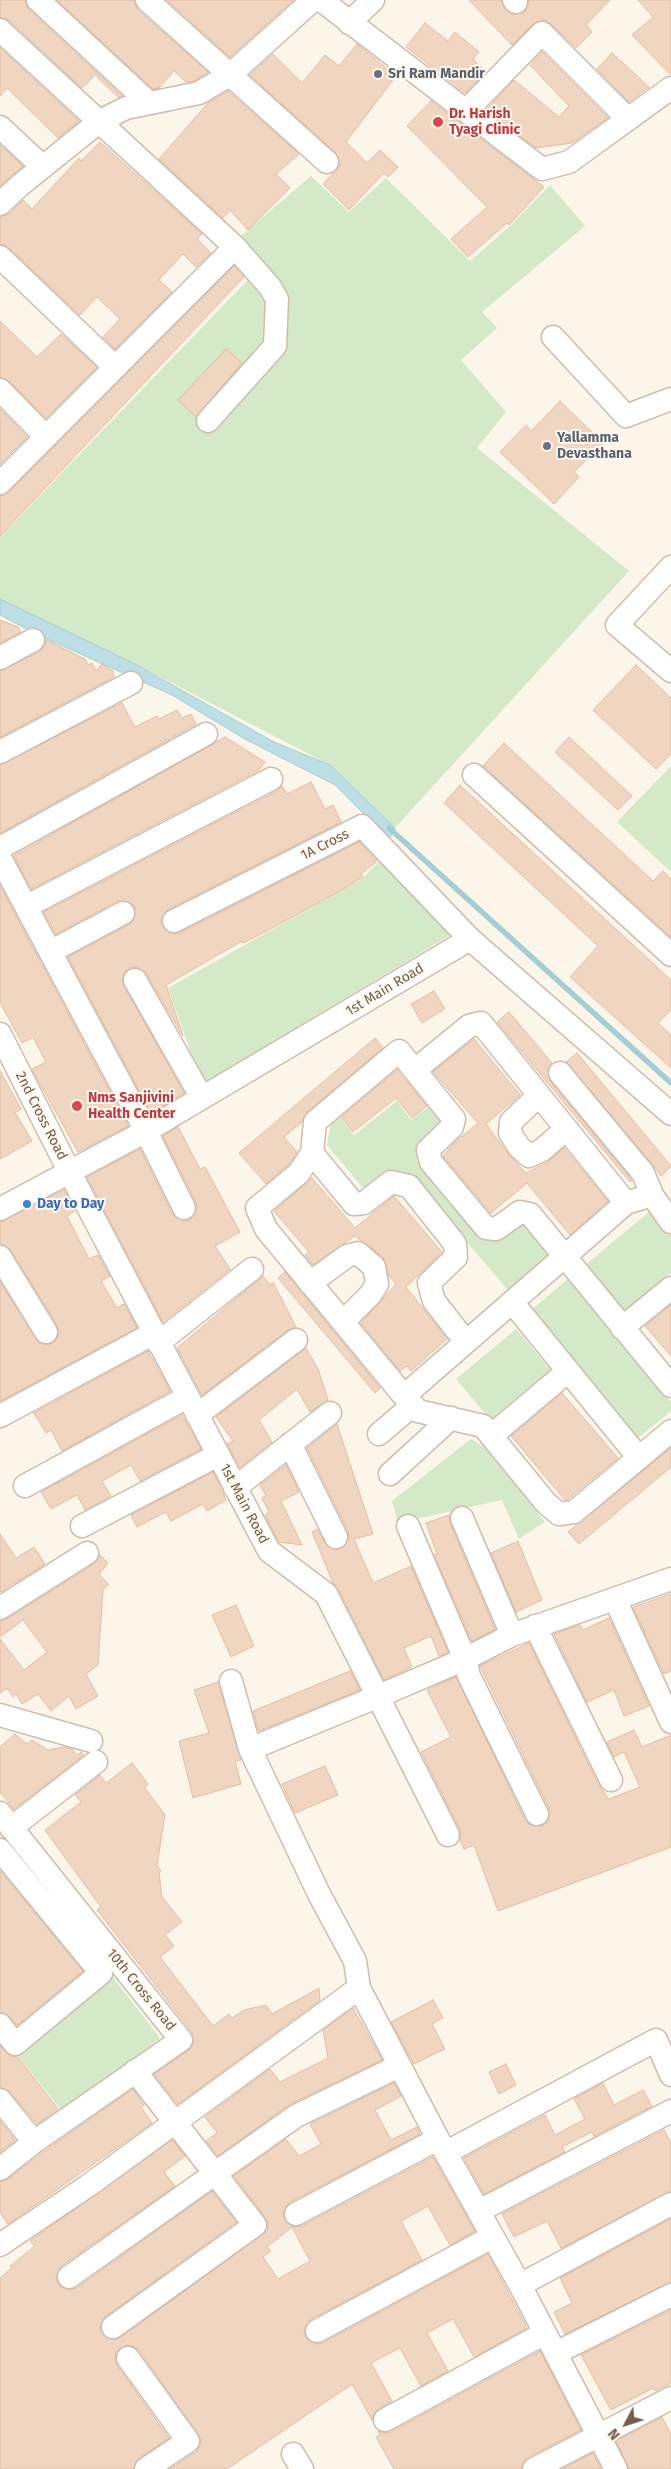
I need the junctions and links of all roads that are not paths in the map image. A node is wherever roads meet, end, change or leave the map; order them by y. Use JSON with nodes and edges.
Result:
{"nodes":[{"id":1,"x":38,"y":0,"type":"edge"},
{"id":2,"x":147,"y":0,"type":"edge"},
{"id":3,"x":313,"y":0,"type":"edge"},
{"id":4,"x":321,"y":0,"type":"edge"},
{"id":5,"x":373,"y":0,"type":"edge"},
{"id":6,"x":349,"y":23,"type":"junction"},
{"id":7,"x":0,"y":30,"type":"edge"},
{"id":8,"x":231,"y":74,"type":"junction"},
{"id":9,"x":671,"y":88,"type":"edge"},
{"id":10,"x":148,"y":102,"type":"junction"},
{"id":11,"x":467,"y":110,"type":"junction"},
{"id":12,"x":628,"y":119,"type":"junction"},
{"id":13,"x":100,"y":121,"type":"junction"},
{"id":14,"x":0,"y":127,"type":"edge"},
{"id":15,"x":327,"y":162,"type":"dead end"},
{"id":16,"x":44,"y":167,"type":"junction"},
{"id":17,"x":0,"y":204,"type":"edge"},
{"id":18,"x":235,"y":247,"type":"junction"},
{"id":19,"x":0,"y":257,"type":"edge"},
{"id":20,"x":553,"y":337,"type":"dead end"},
{"id":21,"x":115,"y":367,"type":"junction"},
{"id":22,"x":0,"y":390,"type":"edge"},
{"id":23,"x":671,"y":399,"type":"edge"},
{"id":24,"x":208,"y":421,"type":"dead end"},
{"id":25,"x":46,"y":437,"type":"junction"},
{"id":26,"x":0,"y":483,"type":"edge"},
{"id":27,"x":671,"y":567,"type":"edge"},
{"id":28,"x":32,"y":640,"type":"dead end"},
{"id":29,"x":0,"y":658,"type":"edge"},
{"id":30,"x":671,"y":671,"type":"edge"},
{"id":31,"x":131,"y":683,"type":"dead end"},
{"id":32,"x":206,"y":734,"type":"dead end"},
{"id":33,"x":0,"y":752,"type":"edge"},
{"id":34,"x":474,"y":775,"type":"dead end"},
{"id":35,"x":271,"y":779,"type":"dead end"},
{"id":36,"x":0,"y":848,"type":"edge"},
{"id":37,"x":0,"y":858,"type":"edge"},
{"id":38,"x":27,"y":906,"type":"junction"},
{"id":39,"x":123,"y":913,"type":"dead end"},
{"id":40,"x":174,"y":921,"type":"dead end"},
{"id":41,"x":470,"y":939,"type":"junction"},
{"id":42,"x":50,"y":952,"type":"junction"},
{"id":43,"x":671,"y":955,"type":"edge"},
{"id":44,"x":135,"y":980,"type":"dead end"},
{"id":45,"x":0,"y":1034,"type":"edge"},
{"id":46,"x":415,"y":1070,"type":"junction"},
{"id":47,"x":560,"y":1073,"type":"dead end"},
{"id":48,"x":539,"y":1095,"type":"junction"},
{"id":49,"x":202,"y":1098,"type":"junction"},
{"id":50,"x":671,"y":1114,"type":"edge"},
{"id":51,"x":566,"y":1129,"type":"junction"},
{"id":52,"x":146,"y":1131,"type":"junction"},
{"id":53,"x":312,"y":1153,"type":"junction"},
{"id":54,"x":69,"y":1171,"type":"junction"},
{"id":55,"x":652,"y":1195,"type":"junction"},
{"id":56,"x":626,"y":1203,"type":"junction"},
{"id":57,"x":184,"y":1208,"type":"dead end"},
{"id":58,"x":0,"y":1209,"type":"edge"},
{"id":59,"x":671,"y":1222,"type":"edge"},
{"id":60,"x":0,"y":1257,"type":"edge"},
{"id":61,"x":564,"y":1257,"type":"junction"},
{"id":62,"x":252,"y":1269,"type":"dead end"},
{"id":63,"x":310,"y":1282,"type":"junction"},
{"id":64,"x":671,"y":1288,"type":"edge"},
{"id":65,"x":512,"y":1302,"type":"junction"},
{"id":66,"x":343,"y":1322,"type":"junction"},
{"id":67,"x":622,"y":1328,"type":"junction"},
{"id":68,"x":46,"y":1332,"type":"dead end"},
{"id":69,"x":156,"y":1338,"type":"junction"},
{"id":70,"x":296,"y":1340,"type":"dead end"},
{"id":71,"x":466,"y":1342,"type":"junction"},
{"id":72,"x":568,"y":1371,"type":"junction"},
{"id":73,"x":671,"y":1386,"type":"edge"},
{"id":74,"x":408,"y":1400,"type":"junction"},
{"id":75,"x":192,"y":1406,"type":"junction"},
{"id":76,"x":330,"y":1413,"type":"dead end"},
{"id":77,"x":0,"y":1416,"type":"edge"},
{"id":78,"x":451,"y":1418,"type":"junction"},
{"id":79,"x":671,"y":1431,"type":"edge"},
{"id":80,"x":379,"y":1434,"type":"dead end"},
{"id":81,"x":491,"y":1436,"type":"junction"},
{"id":82,"x":290,"y":1444,"type":"junction"},
{"id":83,"x":218,"y":1455,"type":"junction"},
{"id":84,"x":639,"y":1458,"type":"junction"},
{"id":85,"x":390,"y":1474,"type":"dead end"},
{"id":86,"x":25,"y":1486,"type":"dead end"},
{"id":87,"x":235,"y":1488,"type":"junction"},
{"id":88,"x":462,"y":1518,"type":"dead end"},
{"id":89,"x":82,"y":1526,"type":"dead end"},
{"id":90,"x":408,"y":1526,"type":"dead end"},
{"id":91,"x":336,"y":1537,"type":"dead end"},
{"id":92,"x":86,"y":1552,"type":"dead end"},
{"id":93,"x":671,"y":1579,"type":"edge"},
{"id":94,"x":615,"y":1599,"type":"junction"},
{"id":95,"x":0,"y":1608,"type":"edge"},
{"id":96,"x":535,"y":1626,"type":"junction"},
{"id":97,"x":512,"y":1635,"type":"junction"},
{"id":98,"x":465,"y":1659,"type":"junction"},
{"id":99,"x":231,"y":1681,"type":"dead end"},
{"id":100,"x":379,"y":1696,"type":"junction"},
{"id":101,"x":0,"y":1715,"type":"edge"},
{"id":102,"x":671,"y":1722,"type":"edge"},
{"id":103,"x":250,"y":1749,"type":"junction"},
{"id":104,"x":611,"y":1780,"type":"dead end"},
{"id":105,"x":537,"y":1814,"type":"dead end"},
{"id":106,"x":6,"y":1821,"type":"edge"},
{"id":107,"x":448,"y":1835,"type":"dead end"},
{"id":108,"x":0,"y":1850,"type":"edge"},
{"id":109,"x":359,"y":1988,"type":"junction"},
{"id":110,"x":0,"y":2025,"type":"edge"},
{"id":111,"x":399,"y":2066,"type":"junction"},
{"id":112,"x":135,"y":2071,"type":"junction"},
{"id":113,"x":671,"y":2075,"type":"edge"},
{"id":114,"x":0,"y":2100,"type":"edge"},
{"id":115,"x":671,"y":2111,"type":"edge"},
{"id":116,"x":176,"y":2121,"type":"junction"},
{"id":117,"x":34,"y":2142,"type":"junction"},
{"id":118,"x":443,"y":2145,"type":"junction"},
{"id":119,"x":0,"y":2169,"type":"edge"},
{"id":120,"x":216,"y":2172,"type":"junction"},
{"id":121,"x":671,"y":2204,"type":"edge"},
{"id":122,"x":479,"y":2211,"type":"junction"},
{"id":123,"x":296,"y":2214,"type":"dead end"},
{"id":124,"x":492,"y":2237,"type":"junction"},
{"id":125,"x":0,"y":2245,"type":"edge"},
{"id":126,"x":69,"y":2278,"type":"dead end"},
{"id":127,"x":520,"y":2285,"type":"junction"},
{"id":128,"x":671,"y":2295,"type":"edge"},
{"id":129,"x":113,"y":2327,"type":"dead end"},
{"id":130,"x":317,"y":2331,"type":"dead end"},
{"id":131,"x":545,"y":2333,"type":"junction"},
{"id":132,"x":556,"y":2353,"type":"junction"},
{"id":133,"x":128,"y":2358,"type":"dead end"},
{"id":134,"x":669,"y":2405,"type":"edge"},
{"id":135,"x":385,"y":2420,"type":"dead end"},
{"id":136,"x":599,"y":2436,"type":"junction"},
{"id":137,"x":146,"y":2469,"type":"edge"},
{"id":138,"x":534,"y":2469,"type":"edge"},
{"id":139,"x":616,"y":2469,"type":"edge"}],
"edges":[{"from":1,"to":10,"type":"street"},
{"from":2,"to":8,"type":"street"},
{"from":3,"to":8,"type":"street"},
{"from":4,"to":6,"type":"street"},
{"from":5,"to":6,"type":"street"},
{"from":6,"to":11,"type":"street"},
{"from":7,"to":13,"type":"street"},
{"from":8,"to":10,"type":"street"},
{"from":8,"to":15,"type":"street"},
{"from":9,"to":12,"type":"street"},
{"from":10,"to":13,"type":"street"},
{"from":11,"to":12,"type":"street"},
{"from":11,"to":12,"type":"street"},
{"from":13,"to":16,"type":"street"},
{"from":13,"to":18,"type":"street"},
{"from":14,"to":16,"type":"street"},
{"from":16,"to":17,"type":"street"},
{"from":18,"to":21,"type":"street"},
{"from":18,"to":24,"type":"street"},
{"from":19,"to":21,"type":"street"},
{"from":20,"to":23,"type":"street"},
{"from":21,"to":25,"type":"street"},
{"from":22,"to":25,"type":"street"},
{"from":25,"to":26,"type":"street"},
{"from":27,"to":30,"type":"street"},
{"from":28,"to":29,"type":"street"},
{"from":31,"to":33,"type":"street"},
{"from":32,"to":36,"type":"street"},
{"from":34,"to":43,"type":"street"},
{"from":35,"to":38,"type":"street"},
{"from":37,"to":38,"type":"street"},
{"from":38,"to":42,"type":"street"},
{"from":39,"to":42,"type":"street"},
{"from":40,"to":41,"type":"street","name":"1A Cross"},
{"from":41,"to":49,"type":"street","name":"1st Main Road"},
{"from":41,"to":50,"type":"street"},
{"from":42,"to":52,"type":"street"},
{"from":44,"to":49,"type":"street"},
{"from":45,"to":54,"type":"street","name":"2nd Cross Road"},
{"from":46,"to":48,"type":"street"},
{"from":46,"to":53,"type":"street"},
{"from":46,"to":61,"type":"street"},
{"from":47,"to":55,"type":"street"},
{"from":48,"to":51,"type":"street"},
{"from":48,"to":51,"type":"street"},
{"from":49,"to":52,"type":"street","name":"1st Main Road"},
{"from":51,"to":56,"type":"street"},
{"from":52,"to":54,"type":"street","name":"1st Main Road"},
{"from":52,"to":57,"type":"street"},
{"from":53,"to":63,"type":"street"},
{"from":53,"to":71,"type":"street"},
{"from":54,"to":58,"type":"street","name":"1st Main Road"},
{"from":54,"to":69,"type":"street","name":"1st Main Road"},
{"from":55,"to":56,"type":"street"},
{"from":55,"to":59,"type":"street"},
{"from":56,"to":61,"type":"street"},
{"from":60,"to":68,"type":"street"},
{"from":61,"to":65,"type":"street"},
{"from":61,"to":67,"type":"street"},
{"from":62,"to":69,"type":"street"},
{"from":63,"to":66,"type":"street"},
{"from":63,"to":66,"type":"street"},
{"from":64,"to":67,"type":"street"},
{"from":65,"to":71,"type":"street"},
{"from":65,"to":72,"type":"street"},
{"from":66,"to":74,"type":"street"},
{"from":67,"to":73,"type":"street"},
{"from":69,"to":75,"type":"street","name":"1st Main Road"},
{"from":69,"to":77,"type":"street"},
{"from":70,"to":75,"type":"street"},
{"from":71,"to":74,"type":"street"},
{"from":72,"to":81,"type":"street"},
{"from":72,"to":84,"type":"street"},
{"from":74,"to":78,"type":"street"},
{"from":74,"to":80,"type":"street"},
{"from":75,"to":83,"type":"street","name":"1st Main Road"},
{"from":75,"to":86,"type":"street"},
{"from":76,"to":82,"type":"street"},
{"from":78,"to":81,"type":"street"},
{"from":78,"to":85,"type":"street"},
{"from":79,"to":84,"type":"street"},
{"from":81,"to":84,"type":"street"},
{"from":82,"to":87,"type":"street"},
{"from":82,"to":91,"type":"street"},
{"from":83,"to":87,"type":"street","name":"1st Main Road"},
{"from":83,"to":89,"type":"street"},
{"from":87,"to":100,"type":"street","name":"1st Main Road"},
{"from":88,"to":97,"type":"street"},
{"from":90,"to":98,"type":"street"},
{"from":92,"to":95,"type":"street"},
{"from":93,"to":94,"type":"street"},
{"from":94,"to":96,"type":"street"},
{"from":94,"to":102,"type":"street"},
{"from":96,"to":97,"type":"street"},
{"from":96,"to":104,"type":"street"},
{"from":97,"to":98,"type":"street"},
{"from":98,"to":100,"type":"street"},
{"from":98,"to":105,"type":"street"},
{"from":99,"to":103,"type":"street"},
{"from":100,"to":103,"type":"street"},
{"from":100,"to":107,"type":"street","name":"1st Main Road"},
{"from":101,"to":106,"type":"street"},
{"from":103,"to":109,"type":"street"},
{"from":106,"to":112,"type":"street","name":"10th Cross Road"},
{"from":108,"to":110,"type":"street"},
{"from":109,"to":111,"type":"street"},
{"from":109,"to":116,"type":"street"},
{"from":111,"to":118,"type":"street"},
{"from":111,"to":120,"type":"street"},
{"from":112,"to":116,"type":"street"},
{"from":112,"to":117,"type":"street","name":"10th Cross Road"},
{"from":113,"to":118,"type":"street"},
{"from":114,"to":117,"type":"street"},
{"from":115,"to":122,"type":"street"},
{"from":116,"to":120,"type":"street"},
{"from":116,"to":125,"type":"street"},
{"from":117,"to":119,"type":"street","name":"10th Cross Road"},
{"from":118,"to":122,"type":"street"},
{"from":118,"to":123,"type":"street"},
{"from":120,"to":126,"type":"street"},
{"from":120,"to":129,"type":"street"},
{"from":121,"to":127,"type":"street"},
{"from":122,"to":124,"type":"street"},
{"from":124,"to":127,"type":"street"},
{"from":124,"to":130,"type":"street"},
{"from":127,"to":131,"type":"street"},
{"from":128,"to":132,"type":"street"},
{"from":131,"to":132,"type":"street"},
{"from":131,"to":135,"type":"street"},
{"from":132,"to":136,"type":"street"},
{"from":133,"to":137,"type":"street"},
{"from":134,"to":136,"type":"street"},
{"from":136,"to":138,"type":"street"},
{"from":136,"to":139,"type":"street"}]}
